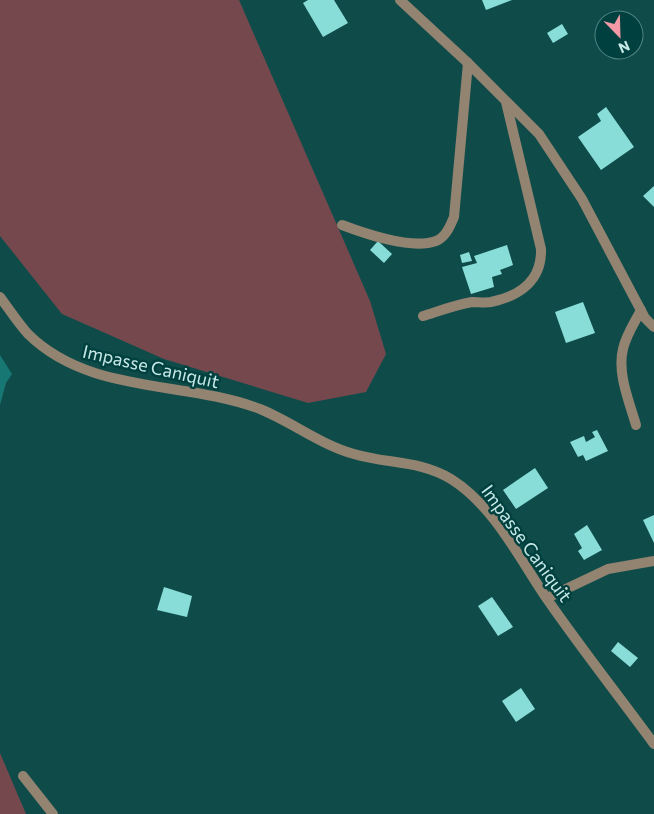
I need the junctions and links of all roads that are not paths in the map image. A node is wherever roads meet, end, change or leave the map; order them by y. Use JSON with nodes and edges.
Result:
{"nodes":[{"id":1,"x":400,"y":0,"type":"edge"},
{"id":2,"x":468,"y":64,"type":"junction"},
{"id":3,"x":506,"y":101,"type":"junction"},
{"id":4,"x":342,"y":225,"type":"dead end"},
{"id":5,"x":0,"y":297,"type":"edge"},
{"id":6,"x":641,"y":310,"type":"junction"},
{"id":7,"x":423,"y":316,"type":"dead end"},
{"id":8,"x":654,"y":327,"type":"edge"},
{"id":9,"x":636,"y":425,"type":"dead end"},
{"id":10,"x":654,"y":561,"type":"edge"},
{"id":11,"x":546,"y":598,"type":"junction"},
{"id":12,"x":654,"y":744,"type":"edge"},
{"id":13,"x":24,"y":776,"type":"dead end"},
{"id":14,"x":52,"y":814,"type":"edge"}],
"edges":[{"from":1,"to":2,"type":"street"},
{"from":2,"to":3,"type":"street"},
{"from":2,"to":4,"type":"street"},
{"from":3,"to":6,"type":"street"},
{"from":3,"to":7,"type":"street"},
{"from":5,"to":11,"type":"street","name":"Impasse Caniquit"},
{"from":6,"to":8,"type":"street"},
{"from":6,"to":9,"type":"street"},
{"from":10,"to":11,"type":"street"},
{"from":11,"to":12,"type":"street","name":"Impasse Caniquit"},
{"from":13,"to":14,"type":"street"}]}
